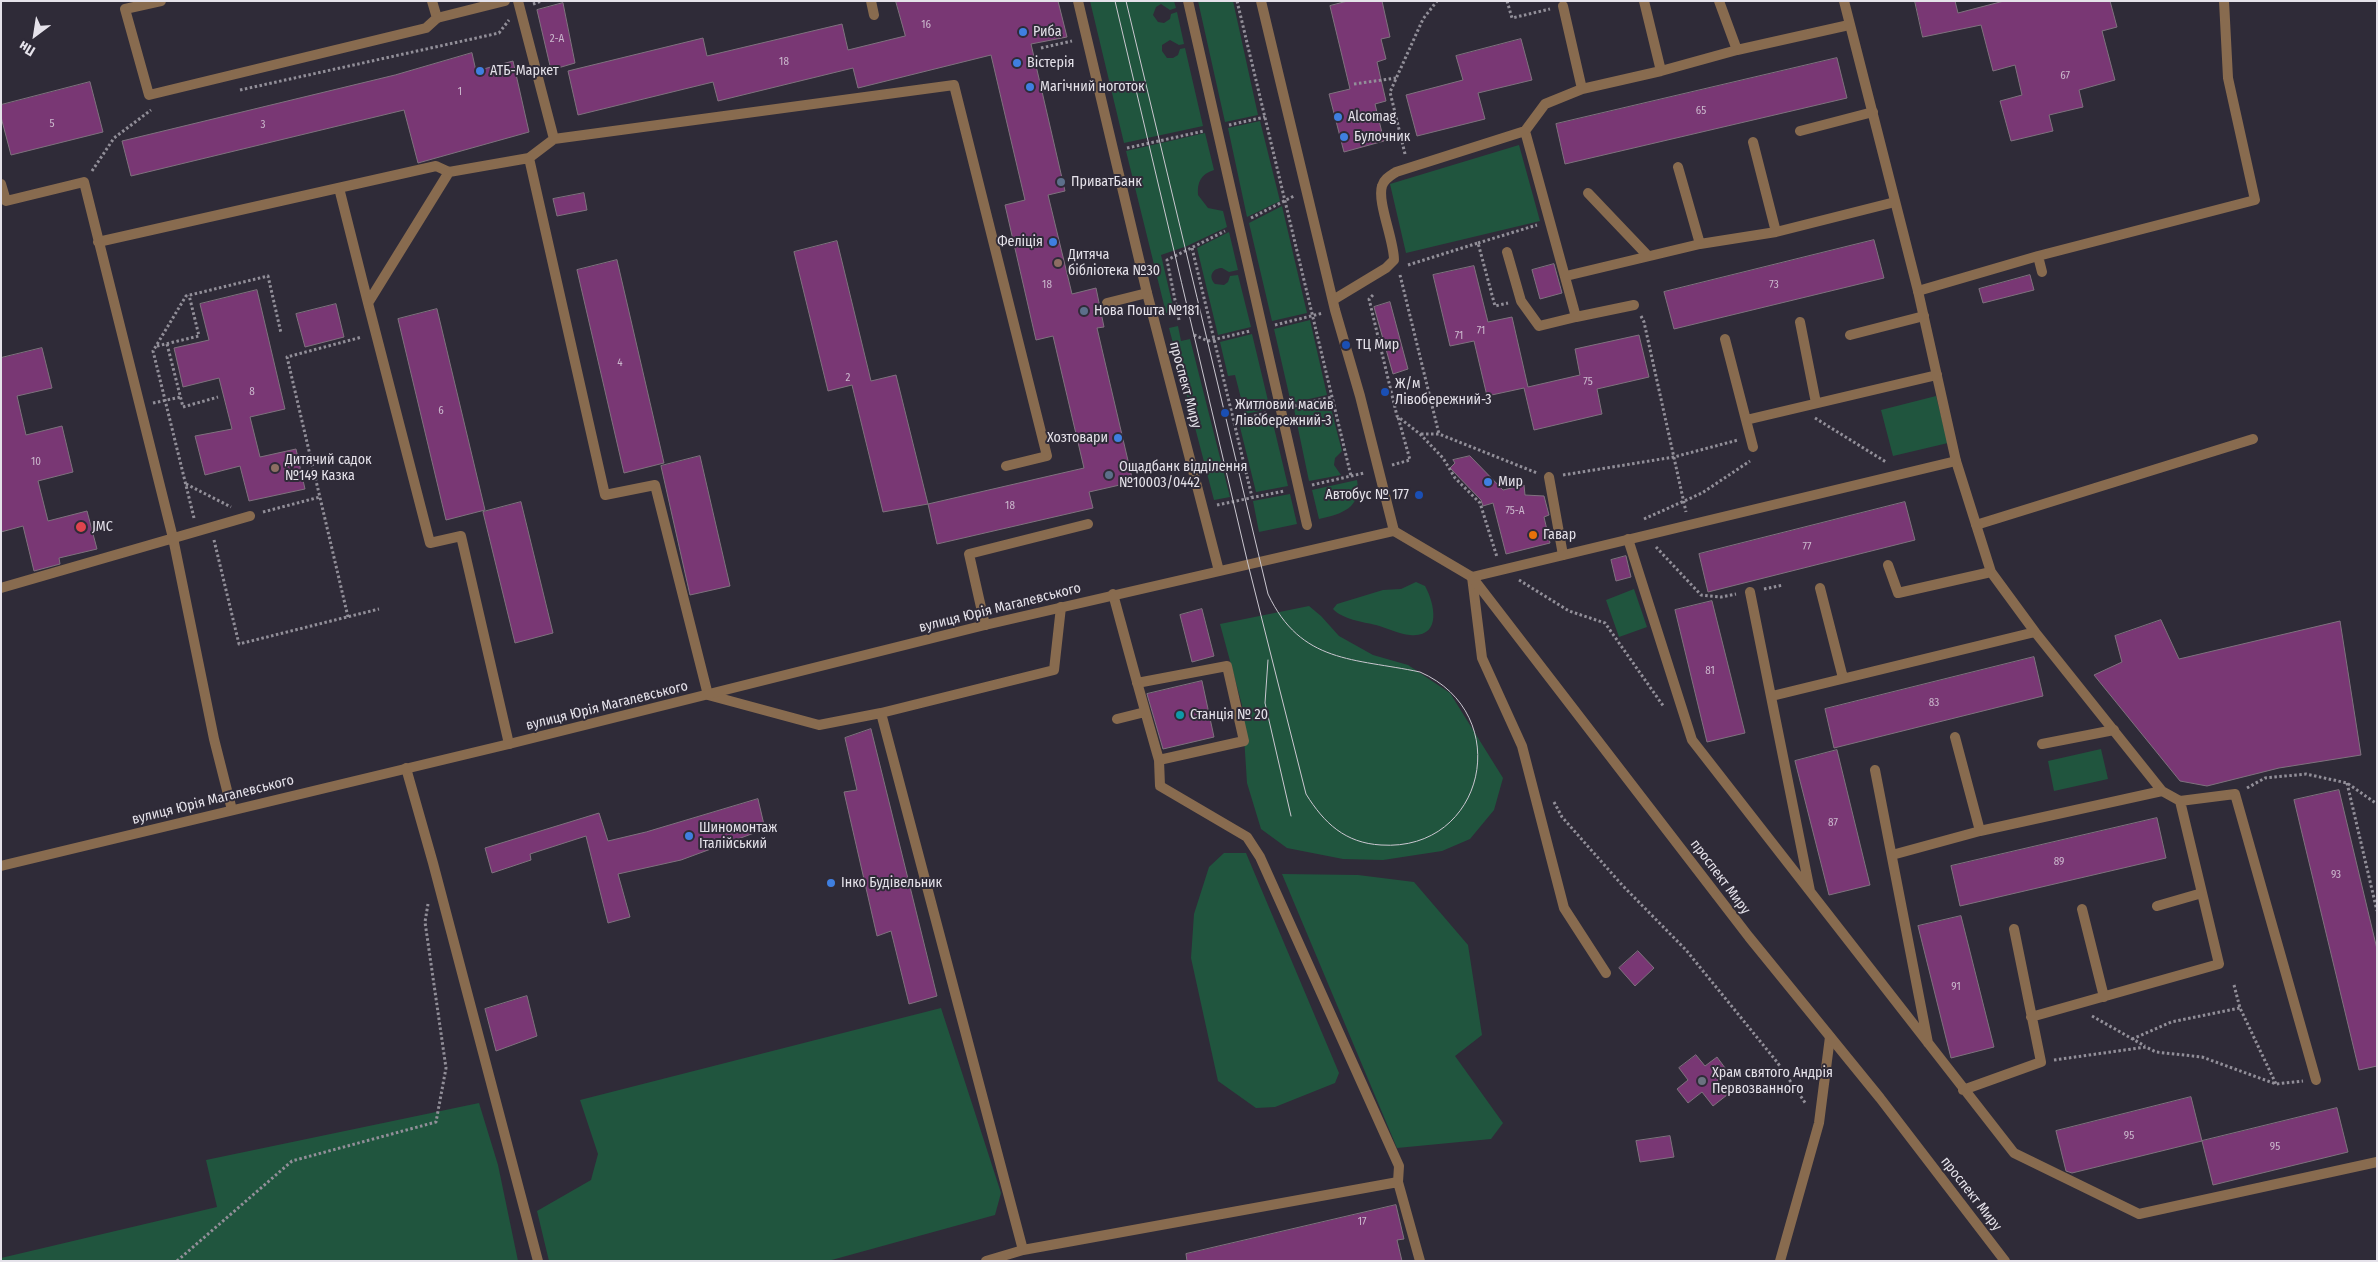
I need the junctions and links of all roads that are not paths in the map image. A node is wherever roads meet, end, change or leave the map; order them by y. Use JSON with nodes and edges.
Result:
{"nodes":[{"id":1,"x":162,"y":1,"type":"edge"},
{"id":2,"x":432,"y":1,"type":"edge"},
{"id":3,"x":504,"y":1,"type":"edge"},
{"id":4,"x":871,"y":1,"type":"edge"},
{"id":5,"x":1078,"y":1,"type":"edge"},
{"id":6,"x":1188,"y":1,"type":"edge"},
{"id":7,"x":1261,"y":1,"type":"edge"},
{"id":8,"x":1644,"y":1,"type":"edge"},
{"id":9,"x":1718,"y":1,"type":"edge"},
{"id":10,"x":1844,"y":1,"type":"edge"},
{"id":11,"x":2224,"y":1,"type":"edge"},
{"id":12,"x":518,"y":4,"type":"edge"},
{"id":13,"x":1563,"y":6,"type":"road end"},
{"id":14,"x":874,"y":16,"type":"dead end"},
{"id":15,"x":437,"y":18,"type":"junction"},
{"id":16,"x":1849,"y":25,"type":"junction"},
{"id":17,"x":1737,"y":50,"type":"junction"},
{"id":18,"x":1661,"y":71,"type":"junction"},
{"id":19,"x":1582,"y":89,"type":"junction"},
{"id":20,"x":1873,"y":112,"type":"junction"},
{"id":21,"x":1800,"y":131,"type":"dead end"},
{"id":22,"x":1525,"y":132,"type":"junction"},
{"id":23,"x":554,"y":139,"type":"junction"},
{"id":24,"x":1753,"y":142,"type":"dead end"},
{"id":25,"x":529,"y":158,"type":"junction"},
{"id":26,"x":1678,"y":167,"type":"dead end"},
{"id":27,"x":449,"y":172,"type":"junction"},
{"id":28,"x":1,"y":184,"type":"edge"},
{"id":29,"x":339,"y":188,"type":"junction"},
{"id":30,"x":1588,"y":193,"type":"dead end"},
{"id":31,"x":1895,"y":202,"type":"junction"},
{"id":32,"x":1776,"y":232,"type":"junction"},
{"id":33,"x":98,"y":242,"type":"junction"},
{"id":34,"x":1700,"y":244,"type":"junction"},
{"id":35,"x":1507,"y":252,"type":"dead end"},
{"id":36,"x":1648,"y":256,"type":"junction"},
{"id":37,"x":2038,"y":256,"type":"junction"},
{"id":38,"x":2042,"y":272,"type":"dead end"},
{"id":39,"x":1566,"y":276,"type":"junction"},
{"id":40,"x":1918,"y":291,"type":"junction"},
{"id":41,"x":1147,"y":293,"type":"junction"},
{"id":42,"x":368,"y":303,"type":"junction"},
{"id":43,"x":1107,"y":303,"type":"dead end"},
{"id":44,"x":1334,"y":305,"type":"junction"},
{"id":45,"x":1634,"y":305,"type":"road end"},
{"id":46,"x":1924,"y":316,"type":"junction"},
{"id":47,"x":1576,"y":317,"type":"junction"},
{"id":48,"x":1800,"y":322,"type":"dead end"},
{"id":49,"x":1850,"y":335,"type":"dead end"},
{"id":50,"x":1725,"y":339,"type":"dead end"},
{"id":51,"x":1937,"y":375,"type":"junction"},
{"id":52,"x":1816,"y":402,"type":"junction"},
{"id":53,"x":1746,"y":420,"type":"junction"},
{"id":54,"x":2253,"y":439,"type":"dead end"},
{"id":55,"x":1751,"y":441,"type":"road end"},
{"id":56,"x":1956,"y":461,"type":"junction"},
{"id":57,"x":1006,"y":466,"type":"dead end"},
{"id":58,"x":1549,"y":477,"type":"dead end"},
{"id":59,"x":250,"y":516,"type":"road end"},
{"id":60,"x":1088,"y":524,"type":"dead end"},
{"id":61,"x":1308,"y":525,"type":"dead end"},
{"id":62,"x":1976,"y":525,"type":"junction"},
{"id":63,"x":1394,"y":531,"type":"junction"},
{"id":64,"x":173,"y":538,"type":"junction"},
{"id":65,"x":1628,"y":539,"type":"junction"},
{"id":66,"x":1563,"y":555,"type":"junction"},
{"id":67,"x":1888,"y":565,"type":"dead end"},
{"id":68,"x":1219,"y":571,"type":"junction"},
{"id":69,"x":1991,"y":572,"type":"junction"},
{"id":70,"x":1472,"y":577,"type":"junction"},
{"id":71,"x":1,"y":588,"type":"edge"},
{"id":72,"x":1820,"y":588,"type":"dead end"},
{"id":73,"x":1750,"y":592,"type":"road end"},
{"id":74,"x":1112,"y":594,"type":"junction"},
{"id":75,"x":1061,"y":607,"type":"junction"},
{"id":76,"x":985,"y":625,"type":"junction"},
{"id":77,"x":2035,"y":632,"type":"junction"},
{"id":78,"x":1843,"y":678,"type":"junction"},
{"id":79,"x":1137,"y":683,"type":"junction"},
{"id":80,"x":708,"y":695,"type":"junction"},
{"id":81,"x":1772,"y":696,"type":"junction"},
{"id":82,"x":1145,"y":712,"type":"junction"},
{"id":83,"x":882,"y":713,"type":"junction"},
{"id":84,"x":1117,"y":719,"type":"dead end"},
{"id":85,"x":2114,"y":730,"type":"junction"},
{"id":86,"x":1955,"y":737,"type":"dead end"},
{"id":87,"x":509,"y":744,"type":"junction"},
{"id":88,"x":2042,"y":744,"type":"dead end"},
{"id":89,"x":1159,"y":760,"type":"junction"},
{"id":90,"x":406,"y":768,"type":"junction"},
{"id":91,"x":1875,"y":770,"type":"dead end"},
{"id":92,"x":2162,"y":790,"type":"junction"},
{"id":93,"x":2180,"y":801,"type":"junction"},
{"id":94,"x":232,"y":810,"type":"junction"},
{"id":95,"x":1980,"y":831,"type":"junction"},
{"id":96,"x":1892,"y":855,"type":"junction"},
{"id":97,"x":1,"y":866,"type":"edge"},
{"id":98,"x":2202,"y":893,"type":"junction"},
{"id":99,"x":1811,"y":894,"type":"junction"},
{"id":100,"x":2157,"y":906,"type":"dead end"},
{"id":101,"x":2082,"y":909,"type":"dead end"},
{"id":102,"x":2014,"y":929,"type":"dead end"},
{"id":103,"x":1606,"y":973,"type":"dead end"},
{"id":104,"x":2104,"y":997,"type":"junction"},
{"id":105,"x":2032,"y":1017,"type":"junction"},
{"id":106,"x":1830,"y":1037,"type":"junction"},
{"id":107,"x":1928,"y":1046,"type":"junction"},
{"id":108,"x":2316,"y":1080,"type":"road end"},
{"id":109,"x":1963,"y":1090,"type":"junction"},
{"id":110,"x":2377,"y":1162,"type":"edge"},
{"id":111,"x":1398,"y":1182,"type":"junction"},
{"id":112,"x":1023,"y":1250,"type":"junction"},
{"id":113,"x":538,"y":1261,"type":"edge"},
{"id":114,"x":986,"y":1261,"type":"edge"},
{"id":115,"x":1420,"y":1261,"type":"edge"},
{"id":116,"x":1780,"y":1261,"type":"edge"},
{"id":117,"x":2005,"y":1261,"type":"edge"}],
"edges":[{"from":1,"to":15,"type":"street"},
{"from":2,"to":15,"type":"street"},
{"from":3,"to":15,"type":"street"},
{"from":4,"to":14,"type":"street"},
{"from":5,"to":41,"type":"street","name":"проспект Миру"},
{"from":6,"to":61,"type":"street"},
{"from":7,"to":44,"type":"street"},
{"from":8,"to":18,"type":"street"},
{"from":9,"to":17,"type":"street"},
{"from":10,"to":16,"type":"street"},
{"from":11,"to":37,"type":"street"},
{"from":12,"to":23,"type":"street"},
{"from":13,"to":19,"type":"street"},
{"from":16,"to":17,"type":"street"},
{"from":16,"to":20,"type":"street"},
{"from":17,"to":18,"type":"street"},
{"from":18,"to":19,"type":"street"},
{"from":19,"to":22,"type":"street"},
{"from":20,"to":21,"type":"street"},
{"from":20,"to":31,"type":"street"},
{"from":22,"to":39,"type":"street"},
{"from":22,"to":44,"type":"street"},
{"from":23,"to":25,"type":"street"},
{"from":23,"to":57,"type":"street"},
{"from":24,"to":32,"type":"street"},
{"from":25,"to":27,"type":"street"},
{"from":25,"to":80,"type":"street"},
{"from":26,"to":34,"type":"street"},
{"from":27,"to":29,"type":"street"},
{"from":27,"to":42,"type":"street"},
{"from":28,"to":33,"type":"street"},
{"from":29,"to":33,"type":"street"},
{"from":29,"to":42,"type":"street"},
{"from":30,"to":36,"type":"street"},
{"from":31,"to":32,"type":"street"},
{"from":31,"to":40,"type":"street"},
{"from":32,"to":34,"type":"street"},
{"from":33,"to":64,"type":"street"},
{"from":34,"to":36,"type":"street"},
{"from":35,"to":47,"type":"street"},
{"from":36,"to":39,"type":"street"},
{"from":37,"to":38,"type":"street"},
{"from":37,"to":40,"type":"street"},
{"from":39,"to":47,"type":"street"},
{"from":40,"to":46,"type":"street"},
{"from":41,"to":43,"type":"street"},
{"from":41,"to":68,"type":"street","name":"проспект Миру"},
{"from":42,"to":87,"type":"street"},
{"from":44,"to":63,"type":"street"},
{"from":45,"to":47,"type":"street"},
{"from":46,"to":49,"type":"street"},
{"from":46,"to":51,"type":"street"},
{"from":48,"to":52,"type":"street"},
{"from":50,"to":53,"type":"street"},
{"from":51,"to":52,"type":"street"},
{"from":51,"to":56,"type":"street"},
{"from":52,"to":53,"type":"street"},
{"from":53,"to":55,"type":"street"},
{"from":54,"to":62,"type":"street"},
{"from":56,"to":62,"type":"street"},
{"from":56,"to":65,"type":"street"},
{"from":58,"to":66,"type":"street"},
{"from":59,"to":64,"type":"street"},
{"from":60,"to":76,"type":"street"},
{"from":62,"to":69,"type":"street"},
{"from":63,"to":68,"type":"street"},
{"from":63,"to":70,"type":"street","name":"проспект Миру"},
{"from":64,"to":71,"type":"street"},
{"from":64,"to":94,"type":"street"},
{"from":65,"to":66,"type":"street"},
{"from":65,"to":99,"type":"street"},
{"from":66,"to":70,"type":"street"},
{"from":67,"to":69,"type":"street"},
{"from":68,"to":74,"type":"street","name":"вулиця Юрія Магалевського"},
{"from":69,"to":77,"type":"street"},
{"from":70,"to":103,"type":"street"},
{"from":70,"to":106,"type":"street","name":"проспект Миру"},
{"from":72,"to":78,"type":"street"},
{"from":73,"to":81,"type":"street"},
{"from":74,"to":75,"type":"street","name":"вулиця Юрія Магалевського"},
{"from":74,"to":79,"type":"street"},
{"from":75,"to":76,"type":"street","name":"вулиця Юрія Магалевського"},
{"from":75,"to":83,"type":"street"},
{"from":76,"to":80,"type":"street","name":"вулиця Юрія Магалевського"},
{"from":77,"to":78,"type":"street"},
{"from":77,"to":85,"type":"street"},
{"from":78,"to":81,"type":"street"},
{"from":79,"to":82,"type":"street"},
{"from":79,"to":89,"type":"street"},
{"from":80,"to":83,"type":"street"},
{"from":80,"to":87,"type":"street","name":"вулиця Юрія Магалевського"},
{"from":81,"to":99,"type":"street"},
{"from":82,"to":84,"type":"street"},
{"from":82,"to":89,"type":"street"},
{"from":83,"to":112,"type":"street"},
{"from":85,"to":88,"type":"street"},
{"from":85,"to":92,"type":"street"},
{"from":86,"to":95,"type":"street"},
{"from":87,"to":90,"type":"street","name":"вулиця Юрія Магалевського"},
{"from":89,"to":111,"type":"street"},
{"from":90,"to":94,"type":"street","name":"вулиця Юрія Магалевського"},
{"from":90,"to":113,"type":"street"},
{"from":91,"to":96,"type":"street"},
{"from":92,"to":93,"type":"street"},
{"from":92,"to":95,"type":"street"},
{"from":93,"to":98,"type":"street"},
{"from":93,"to":108,"type":"street"},
{"from":94,"to":97,"type":"street","name":"вулиця Юрія Магалевського"},
{"from":95,"to":96,"type":"street"},
{"from":96,"to":107,"type":"street"},
{"from":98,"to":100,"type":"street"},
{"from":98,"to":104,"type":"street"},
{"from":99,"to":107,"type":"street"},
{"from":101,"to":104,"type":"street"},
{"from":102,"to":105,"type":"street"},
{"from":104,"to":105,"type":"street"},
{"from":105,"to":109,"type":"street"},
{"from":106,"to":116,"type":"street"},
{"from":106,"to":117,"type":"street","name":"проспект Миру"},
{"from":107,"to":109,"type":"street"},
{"from":109,"to":110,"type":"street"},
{"from":111,"to":112,"type":"street"},
{"from":111,"to":115,"type":"street"},
{"from":112,"to":114,"type":"street"}]}
